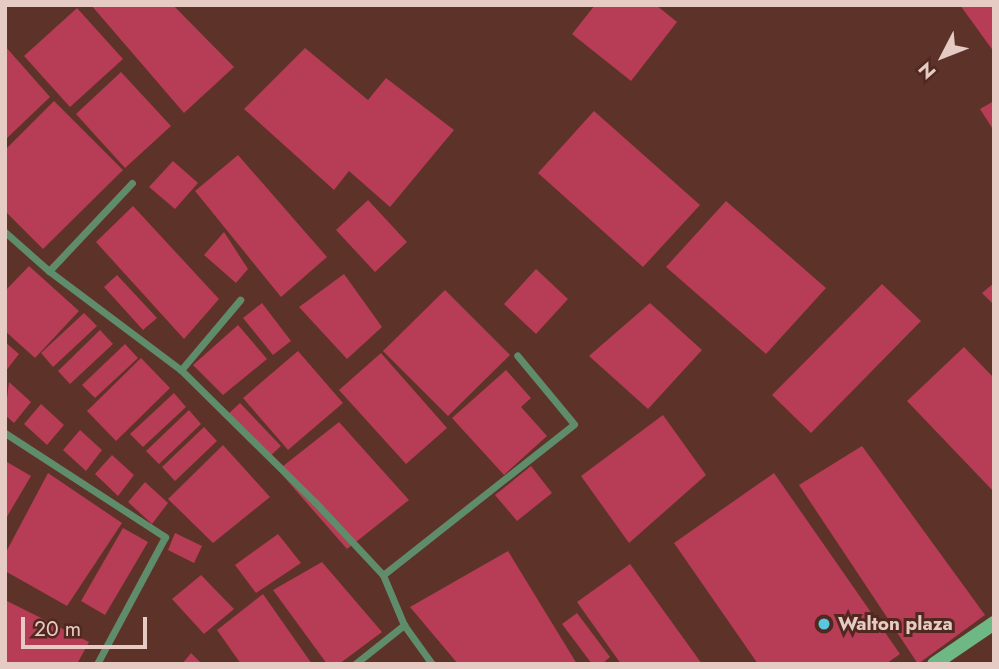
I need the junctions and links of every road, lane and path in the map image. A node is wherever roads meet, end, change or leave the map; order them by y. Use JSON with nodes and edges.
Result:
{"nodes":[{"id":1,"x":132,"y":183,"type":"dead end"},
{"id":2,"x":5,"y":232,"type":"edge"},
{"id":3,"x":49,"y":271,"type":"junction"},
{"id":4,"x":240,"y":300,"type":"dead end"},
{"id":5,"x":517,"y":355,"type":"dead end"},
{"id":6,"x":181,"y":370,"type":"junction"},
{"id":7,"x":5,"y":433,"type":"edge"},
{"id":8,"x":383,"y":575,"type":"junction"},
{"id":9,"x":994,"y":623,"type":"edge"},
{"id":10,"x":404,"y":625,"type":"junction"},
{"id":11,"x":97,"y":664,"type":"edge"},
{"id":12,"x":355,"y":664,"type":"edge"},
{"id":13,"x":432,"y":664,"type":"edge"},
{"id":14,"x":934,"y":664,"type":"edge"}],
"edges":[{"from":1,"to":3,"type":"street"},
{"from":2,"to":3,"type":"street"},
{"from":3,"to":6,"type":"street"},
{"from":4,"to":6,"type":"street"},
{"from":5,"to":8,"type":"street"},
{"from":6,"to":8,"type":"street"},
{"from":7,"to":11,"type":"street"},
{"from":8,"to":10,"type":"street"},
{"from":9,"to":14,"type":"main road"},
{"from":10,"to":12,"type":"street"},
{"from":10,"to":13,"type":"street"}]}
